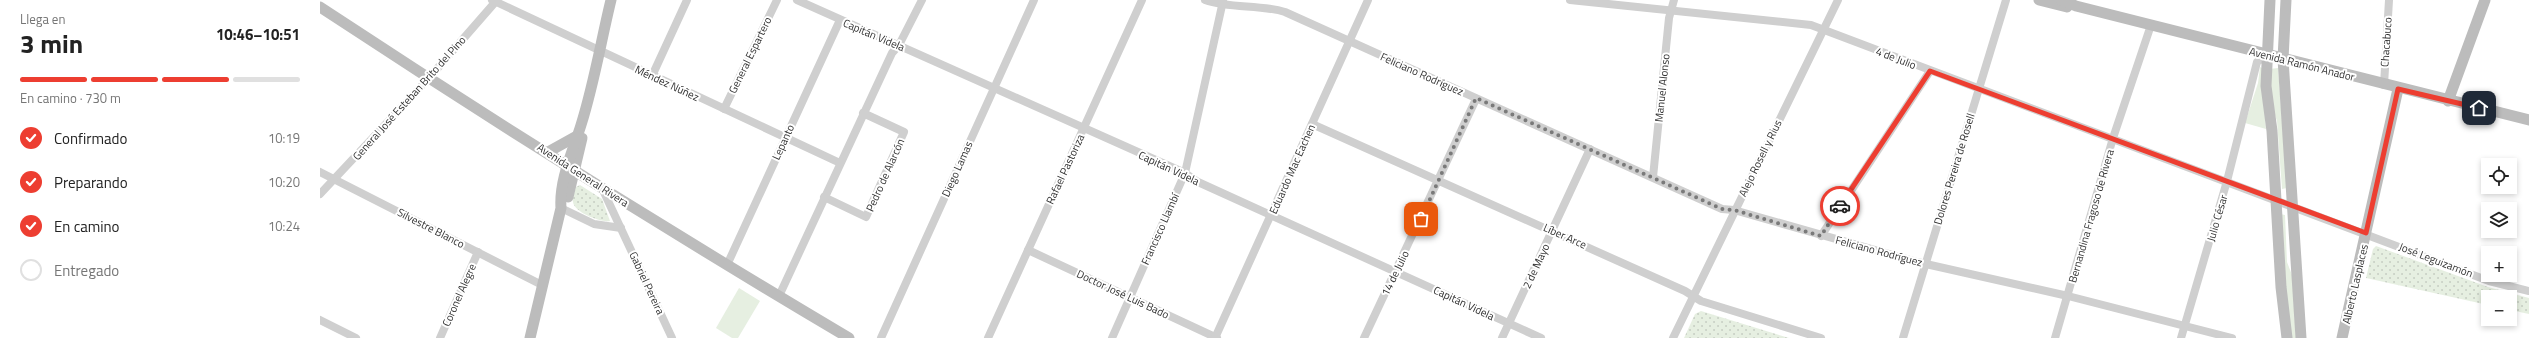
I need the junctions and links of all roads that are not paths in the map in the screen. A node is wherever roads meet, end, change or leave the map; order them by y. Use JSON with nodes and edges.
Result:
{"nodes":[{"id":1,"x":611,"y":0,"type":"edge"},
{"id":2,"x":687,"y":0,"type":"edge"},
{"id":3,"x":777,"y":0,"type":"edge"},
{"id":4,"x":797,"y":0,"type":"edge"},
{"id":5,"x":922,"y":0,"type":"edge"},
{"id":6,"x":1034,"y":0,"type":"edge"},
{"id":7,"x":1142,"y":0,"type":"edge"},
{"id":8,"x":1205,"y":0,"type":"edge"},
{"id":9,"x":1368,"y":0,"type":"edge"},
{"id":10,"x":1570,"y":0,"type":"edge"},
{"id":11,"x":1674,"y":0,"type":"edge"},
{"id":12,"x":1838,"y":0,"type":"edge"},
{"id":13,"x":2006,"y":0,"type":"edge"},
{"id":14,"x":2039,"y":0,"type":"edge"},
{"id":15,"x":2061,"y":0,"type":"edge"},
{"id":16,"x":2270,"y":0,"type":"edge"},
{"id":17,"x":2286,"y":0,"type":"edge"},
{"id":18,"x":2389,"y":0,"type":"edge"},
{"id":19,"x":2486,"y":0,"type":"edge"},
{"id":20,"x":494,"y":1,"type":"edge"},
{"id":21,"x":1223,"y":2,"type":"edge"},
{"id":22,"x":320,"y":6,"type":"edge"},
{"id":23,"x":2076,"y":6,"type":"junction"},
{"id":24,"x":1672,"y":10,"type":"junction"},
{"id":25,"x":840,"y":20,"type":"junction"},
{"id":26,"x":2151,"y":25,"type":"junction"},
{"id":27,"x":1823,"y":30,"type":"junction"},
{"id":28,"x":1349,"y":41,"type":"junction"},
{"id":29,"x":899,"y":45,"type":"junction"},
{"id":30,"x":599,"y":51,"type":"junction"},
{"id":31,"x":2266,"y":55,"type":"junction"},
{"id":32,"x":2282,"y":59,"type":"junction"},
{"id":33,"x":1930,"y":71,"type":"junction"},
{"id":34,"x":652,"y":76,"type":"junction"},
{"id":35,"x":429,"y":78,"type":"junction"},
{"id":36,"x":2384,"y":85,"type":"junction"},
{"id":37,"x":994,"y":89,"type":"junction"},
{"id":38,"x":1979,"y":89,"type":"junction"},
{"id":39,"x":2398,"y":89,"type":"junction"},
{"id":40,"x":1476,"y":98,"type":"junction"},
{"id":41,"x":2448,"y":101,"type":"junction"},
{"id":42,"x":724,"y":109,"type":"junction"},
{"id":43,"x":863,"y":113,"type":"junction"},
{"id":44,"x":2529,"y":120,"type":"edge"},
{"id":45,"x":1312,"y":124,"type":"junction"},
{"id":46,"x":581,"y":126,"type":"junction"},
{"id":47,"x":1084,"y":130,"type":"junction"},
{"id":48,"x":575,"y":137,"type":"junction"},
{"id":49,"x":785,"y":138,"type":"junction"},
{"id":50,"x":2113,"y":138,"type":"junction"},
{"id":51,"x":1590,"y":149,"type":"junction"},
{"id":52,"x":548,"y":152,"type":"junction"},
{"id":53,"x":840,"y":163,"type":"junction"},
{"id":54,"x":572,"y":167,"type":"junction"},
{"id":55,"x":320,"y":172,"type":"edge"},
{"id":56,"x":1185,"y":173,"type":"junction"},
{"id":57,"x":1653,"y":177,"type":"junction"},
{"id":58,"x":335,"y":179,"type":"junction"},
{"id":59,"x":1440,"y":180,"type":"junction"},
{"id":60,"x":2227,"y":182,"type":"junction"},
{"id":61,"x":602,"y":187,"type":"junction"},
{"id":62,"x":320,"y":194,"type":"edge"},
{"id":63,"x":824,"y":197,"type":"junction"},
{"id":64,"x":2276,"y":199,"type":"junction"},
{"id":65,"x":2291,"y":206,"type":"junction"},
{"id":66,"x":561,"y":208,"type":"junction"},
{"id":67,"x":1734,"y":210,"type":"junction"},
{"id":68,"x":1271,"y":215,"type":"junction"},
{"id":69,"x":621,"y":228,"type":"junction"},
{"id":70,"x":1553,"y":231,"type":"junction"},
{"id":71,"x":2366,"y":233,"type":"junction"},
{"id":72,"x":1821,"y":236,"type":"junction"},
{"id":73,"x":1028,"y":250,"type":"junction"},
{"id":74,"x":478,"y":252,"type":"junction"},
{"id":75,"x":1925,"y":264,"type":"junction"},
{"id":76,"x":728,"y":265,"type":"junction"},
{"id":77,"x":1396,"y":272,"type":"junction"},
{"id":78,"x":542,"y":285,"type":"junction"},
{"id":79,"x":2529,"y":291,"type":"edge"},
{"id":80,"x":779,"y":296,"type":"junction"},
{"id":81,"x":1693,"y":296,"type":"junction"},
{"id":82,"x":2068,"y":296,"type":"junction"},
{"id":83,"x":1129,"y":298,"type":"junction"},
{"id":84,"x":320,"y":320,"type":"edge"},
{"id":85,"x":1509,"y":324,"type":"junction"},
{"id":86,"x":2185,"y":326,"type":"junction"},
{"id":87,"x":356,"y":338,"type":"edge"},
{"id":88,"x":440,"y":338,"type":"edge"},
{"id":89,"x":530,"y":338,"type":"edge"},
{"id":90,"x":672,"y":338,"type":"edge"},
{"id":91,"x":849,"y":338,"type":"edge"},
{"id":92,"x":881,"y":338,"type":"edge"},
{"id":93,"x":988,"y":338,"type":"edge"},
{"id":94,"x":1112,"y":338,"type":"edge"},
{"id":95,"x":1216,"y":338,"type":"edge"},
{"id":96,"x":1364,"y":338,"type":"edge"},
{"id":97,"x":1502,"y":338,"type":"edge"},
{"id":98,"x":1542,"y":338,"type":"edge"},
{"id":99,"x":1673,"y":338,"type":"edge"},
{"id":100,"x":1821,"y":338,"type":"edge"},
{"id":101,"x":1903,"y":338,"type":"edge"},
{"id":102,"x":2055,"y":338,"type":"edge"},
{"id":103,"x":2182,"y":338,"type":"edge"},
{"id":104,"x":2232,"y":338,"type":"edge"},
{"id":105,"x":2287,"y":338,"type":"edge"},
{"id":106,"x":2301,"y":338,"type":"edge"},
{"id":107,"x":2342,"y":338,"type":"edge"}],
"edges":[{"from":1,"to":30,"type":"main road"},
{"from":2,"to":34,"type":"street"},
{"from":3,"to":42,"type":"street","name":"General Espartero"},
{"from":4,"to":25,"type":"street","name":"Capitán Videla"},
{"from":5,"to":29,"type":"street"},
{"from":6,"to":37,"type":"street","name":"Diego Lamas"},
{"from":7,"to":47,"type":"street","name":"Rafael Pastoriza"},
{"from":8,"to":21,"type":"street","name":"Feliciano Rodríguez"},
{"from":9,"to":28,"type":"street","name":"Eduardo Mac Eachen"},
{"from":10,"to":24,"type":"street","name":"4 de Julio"},
{"from":11,"to":24,"type":"street","name":"Manuel Alonso"},
{"from":12,"to":27,"type":"street","name":"Alejo Rosell y Rius"},
{"from":13,"to":38,"type":"street","name":"Dolores Pereira de Rosell"},
{"from":14,"to":23,"type":"main road","name":"Avenida Ramón Anador"},
{"from":15,"to":23,"type":"main road","name":"Avenida Ramón Anador"},
{"from":16,"to":31,"type":"main road"},
{"from":17,"to":32,"type":"main road"},
{"from":18,"to":36,"type":"street","name":"Chacabuco"},
{"from":19,"to":41,"type":"main road"},
{"from":20,"to":30,"type":"street","name":"Méndez Núñez"},
{"from":20,"to":35,"type":"street","name":"General José Esteban Brito del Pino"},
{"from":21,"to":28,"type":"street","name":"Feliciano Rodríguez"},
{"from":21,"to":56,"type":"street","name":"Francisco Llambí"},
{"from":22,"to":35,"type":"main road","name":"Avenida General Rivera"},
{"from":23,"to":26,"type":"main road","name":"Avenida Ramón Anador"},
{"from":24,"to":27,"type":"street","name":"4 de Julio"},
{"from":24,"to":57,"type":"street","name":"Manuel Alonso"},
{"from":25,"to":29,"type":"street","name":"Capitán Videla"},
{"from":25,"to":49,"type":"street","name":"Lepanto"},
{"from":26,"to":31,"type":"main road","name":"Avenida Ramón Anador"},
{"from":26,"to":50,"type":"street","name":"Bernandina Fragoso de Rivera"},
{"from":27,"to":33,"type":"street","name":"4 de Julio"},
{"from":27,"to":67,"type":"street","name":"Alejo Rosell y Rius"},
{"from":28,"to":40,"type":"street","name":"Feliciano Rodríguez"},
{"from":28,"to":45,"type":"street","name":"Eduardo Mac Eachen"},
{"from":29,"to":37,"type":"street","name":"Capitán Videla"},
{"from":29,"to":43,"type":"street"},
{"from":30,"to":34,"type":"street","name":"Méndez Núñez"},
{"from":30,"to":46,"type":"main road"},
{"from":31,"to":32,"type":"main road","name":"Avenida Ramón Anador"},
{"from":31,"to":60,"type":"street","name":"Julio César"},
{"from":31,"to":64,"type":"main road"},
{"from":32,"to":36,"type":"main road","name":"Avenida Ramón Anador"},
{"from":32,"to":65,"type":"main road"},
{"from":33,"to":38,"type":"street","name":"4 de Julio"},
{"from":33,"to":72,"type":"street"},
{"from":34,"to":42,"type":"street","name":"Méndez Núñez"},
{"from":35,"to":52,"type":"main road","name":"Avenida General Rivera"},
{"from":35,"to":58,"type":"street","name":"General José Esteban Brito del Pino"},
{"from":36,"to":39,"type":"main road","name":"Avenida Ramón Anador"},
{"from":37,"to":47,"type":"street","name":"Capitán Videla"},
{"from":37,"to":92,"type":"street","name":"Diego Lamas"},
{"from":38,"to":50,"type":"street","name":"4 de Julio"},
{"from":38,"to":75,"type":"street","name":"Dolores Pereira de Rosell"},
{"from":39,"to":41,"type":"main road","name":"Avenida Ramón Anador"},
{"from":39,"to":71,"type":"main road","name":"Alberto Lasplaces"},
{"from":40,"to":51,"type":"street","name":"Feliciano Rodríguez"},
{"from":40,"to":59,"type":"street","name":"14 de Julio"},
{"from":41,"to":44,"type":"main road","name":"Avenida Ramón Anador"},
{"from":42,"to":49,"type":"street","name":"Méndez Núñez"},
{"from":43,"to":53,"type":"street"},
{"from":43,"to":63,"type":"street","name":"Pedro de Alarcón"},
{"from":45,"to":59,"type":"street","name":"Líber Arce"},
{"from":45,"to":68,"type":"street","name":"Eduardo Mac Eachen"},
{"from":46,"to":48,"type":"main road"},
{"from":46,"to":54,"type":"main road"},
{"from":47,"to":56,"type":"street","name":"Capitán Videla"},
{"from":47,"to":73,"type":"street","name":"Rafael Pastoriza"},
{"from":48,"to":52,"type":"main road"},
{"from":48,"to":54,"type":"main road"},
{"from":49,"to":53,"type":"street","name":"Méndez Núñez"},
{"from":49,"to":76,"type":"street","name":"Lepanto"},
{"from":50,"to":60,"type":"street","name":"4 de Julio"},
{"from":50,"to":82,"type":"street","name":"Bernandina Fragoso de Rivera"},
{"from":51,"to":57,"type":"street","name":"Feliciano Rodríguez"},
{"from":51,"to":70,"type":"street","name":"2 de Mayo"},
{"from":52,"to":54,"type":"main road","name":"Avenida General Rivera"},
{"from":53,"to":63,"type":"street"},
{"from":54,"to":61,"type":"main road","name":"Avenida General Rivera"},
{"from":54,"to":66,"type":"main road"},
{"from":55,"to":58,"type":"street","name":"Silvestre Blanco"},
{"from":56,"to":68,"type":"street","name":"Capitán Videla"},
{"from":56,"to":83,"type":"street","name":"Francisco Llambí"},
{"from":57,"to":67,"type":"street","name":"Feliciano Rodríguez"},
{"from":58,"to":62,"type":"street","name":"General José Esteban Brito del Pino"},
{"from":58,"to":74,"type":"street","name":"Silvestre Blanco"},
{"from":59,"to":70,"type":"street","name":"Líber Arce"},
{"from":59,"to":77,"type":"street","name":"14 de Julio"},
{"from":60,"to":64,"type":"street","name":"4 de Julio"},
{"from":60,"to":86,"type":"street","name":"Julio César"},
{"from":61,"to":69,"type":"street","name":"Gabriel Pereira"},
{"from":61,"to":76,"type":"main road","name":"Avenida General Rivera"},
{"from":63,"to":80,"type":"street"},
{"from":64,"to":65,"type":"street","name":"4 de Julio"},
{"from":64,"to":105,"type":"main road"},
{"from":65,"to":71,"type":"street","name":"4 de Julio"},
{"from":65,"to":106,"type":"main road"},
{"from":66,"to":69,"type":"street"},
{"from":66,"to":78,"type":"main road"},
{"from":67,"to":72,"type":"street","name":"Feliciano Rodríguez"},
{"from":67,"to":81,"type":"street","name":"Alejo Rosell y Rius"},
{"from":68,"to":77,"type":"street","name":"Capitán Videla"},
{"from":68,"to":95,"type":"street","name":"Eduardo Mac Eachen"},
{"from":69,"to":90,"type":"street","name":"Gabriel Pereira"},
{"from":70,"to":81,"type":"street","name":"Líber Arce"},
{"from":70,"to":85,"type":"street","name":"2 de Mayo"},
{"from":71,"to":79,"type":"street","name":"José Leguizamón"},
{"from":71,"to":107,"type":"main road","name":"Alberto Lasplaces"},
{"from":72,"to":75,"type":"street","name":"Feliciano Rodríguez"},
{"from":73,"to":83,"type":"street","name":"Doctor José Luis Bado"},
{"from":73,"to":93,"type":"street","name":"Rafael Pastoriza"},
{"from":74,"to":78,"type":"street","name":"Silvestre Blanco"},
{"from":74,"to":88,"type":"street","name":"Coronel Alegre"},
{"from":75,"to":82,"type":"street","name":"Feliciano Rodríguez"},
{"from":75,"to":101,"type":"street","name":"Dolores Pereira de Rosell"},
{"from":76,"to":80,"type":"main road","name":"Avenida General Rivera"},
{"from":77,"to":85,"type":"street","name":"Capitán Videla"},
{"from":77,"to":96,"type":"street","name":"14 de Julio"},
{"from":78,"to":89,"type":"main road"},
{"from":80,"to":91,"type":"main road","name":"Avenida General Rivera"},
{"from":81,"to":99,"type":"street","name":"Alejo Rosell y Rius"},
{"from":81,"to":100,"type":"street","name":"Líber Arce"},
{"from":82,"to":86,"type":"street","name":"Feliciano Rodríguez"},
{"from":82,"to":102,"type":"street","name":"Bernandina Fragoso de Rivera"},
{"from":83,"to":94,"type":"street","name":"Francisco Llambí"},
{"from":83,"to":95,"type":"street","name":"Doctor José Luis Bado"},
{"from":84,"to":87,"type":"street"},
{"from":85,"to":97,"type":"street","name":"2 de Mayo"},
{"from":85,"to":98,"type":"street","name":"Capitán Videla"},
{"from":86,"to":103,"type":"street","name":"Julio César"},
{"from":86,"to":104,"type":"street","name":"Feliciano Rodríguez"}]}
